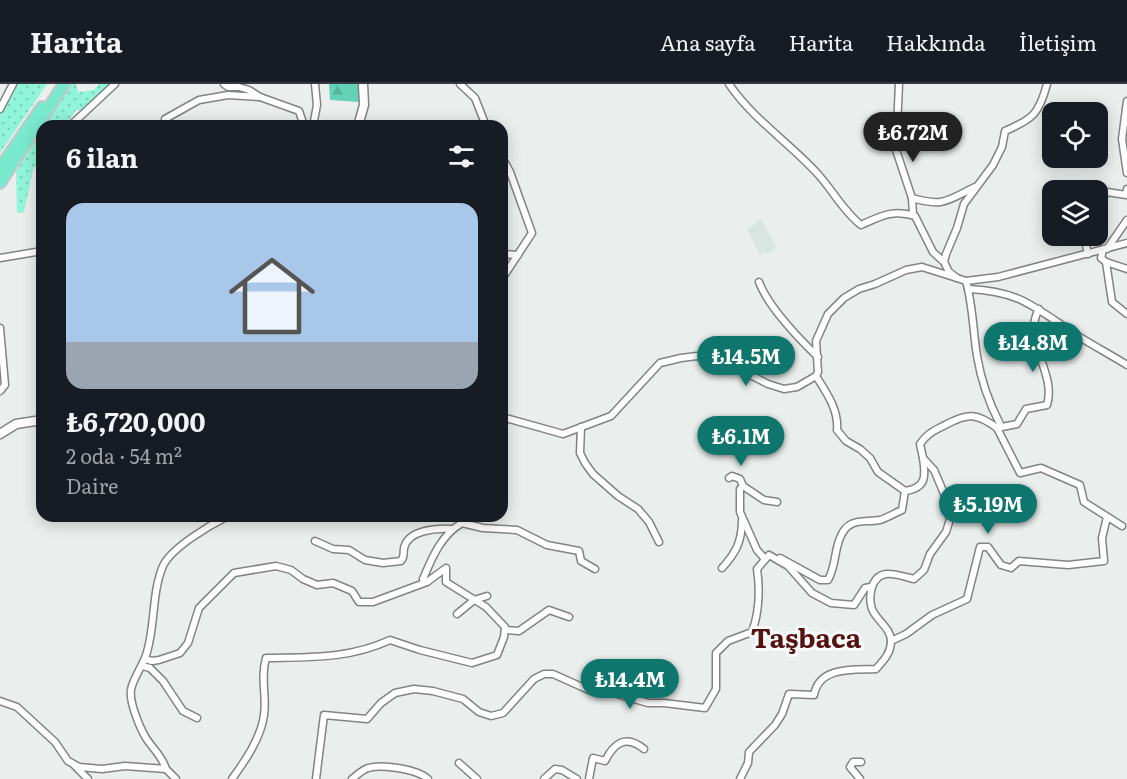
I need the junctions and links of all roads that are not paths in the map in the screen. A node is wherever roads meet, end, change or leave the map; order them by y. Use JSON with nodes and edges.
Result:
{"nodes":[{"id":1,"x":13,"y":84,"type":"edge"},
{"id":2,"x":56,"y":84,"type":"edge"},
{"id":3,"x":64,"y":84,"type":"edge"},
{"id":4,"x":115,"y":84,"type":"edge"},
{"id":5,"x":224,"y":84,"type":"edge"},
{"id":6,"x":315,"y":84,"type":"edge"},
{"id":7,"x":363,"y":84,"type":"edge"},
{"id":8,"x":460,"y":84,"type":"edge"},
{"id":9,"x":729,"y":84,"type":"edge"},
{"id":10,"x":899,"y":84,"type":"edge"},
{"id":11,"x":1047,"y":84,"type":"edge"},
{"id":12,"x":260,"y":97,"type":"junction"},
{"id":13,"x":1127,"y":101,"type":"edge"},
{"id":14,"x":0,"y":109,"type":"edge"},
{"id":15,"x":165,"y":119,"type":"dead end"},
{"id":16,"x":41,"y":120,"type":"edge"},
{"id":17,"x":76,"y":120,"type":"edge"},
{"id":18,"x":302,"y":120,"type":"edge"},
{"id":19,"x":314,"y":120,"type":"edge"},
{"id":20,"x":360,"y":120,"type":"edge"},
{"id":21,"x":484,"y":120,"type":"edge"},
{"id":22,"x":36,"y":127,"type":"edge"},
{"id":23,"x":1125,"y":140,"type":"edge"},
{"id":24,"x":0,"y":168,"type":"edge"},
{"id":25,"x":508,"y":168,"type":"edge"},
{"id":26,"x":1127,"y":173,"type":"edge"},
{"id":27,"x":0,"y":183,"type":"edge"},
{"id":28,"x":975,"y":187,"type":"junction"},
{"id":29,"x":1127,"y":189,"type":"edge"},
{"id":30,"x":1108,"y":192,"type":"edge"},
{"id":31,"x":912,"y":198,"type":"junction"},
{"id":32,"x":912,"y":215,"type":"junction"},
{"id":33,"x":1127,"y":220,"type":"edge"},
{"id":34,"x":1127,"y":243,"type":"edge"},
{"id":35,"x":1087,"y":246,"type":"edge"},
{"id":36,"x":1105,"y":250,"type":"junction"},
{"id":37,"x":36,"y":252,"type":"edge"},
{"id":38,"x":508,"y":254,"type":"edge"},
{"id":39,"x":1089,"y":254,"type":"junction"},
{"id":40,"x":518,"y":255,"type":"junction"},
{"id":41,"x":0,"y":258,"type":"edge"},
{"id":42,"x":944,"y":262,"type":"junction"},
{"id":43,"x":1106,"y":262,"type":"junction"},
{"id":44,"x":1127,"y":269,"type":"edge"},
{"id":45,"x":508,"y":270,"type":"edge"},
{"id":46,"x":957,"y":278,"type":"junction"},
{"id":47,"x":966,"y":280,"type":"junction"},
{"id":48,"x":759,"y":282,"type":"dead end"},
{"id":49,"x":968,"y":288,"type":"junction"},
{"id":50,"x":1039,"y":309,"type":"junction"},
{"id":51,"x":1127,"y":314,"type":"edge"},
{"id":52,"x":0,"y":328,"type":"edge"},
{"id":53,"x":818,"y":358,"type":"junction"},
{"id":54,"x":1127,"y":365,"type":"edge"},
{"id":55,"x":816,"y":375,"type":"junction"},
{"id":56,"x":0,"y":391,"type":"edge"},
{"id":57,"x":508,"y":419,"type":"edge"},
{"id":58,"x":36,"y":421,"type":"edge"},
{"id":59,"x":581,"y":427,"type":"junction"},
{"id":60,"x":997,"y":428,"type":"junction"},
{"id":61,"x":0,"y":434,"type":"edge"},
{"id":62,"x":923,"y":458,"type":"junction"},
{"id":63,"x":729,"y":478,"type":"dead end"},
{"id":64,"x":743,"y":486,"type":"junction"},
{"id":65,"x":905,"y":491,"type":"junction"},
{"id":66,"x":777,"y":502,"type":"dead end"},
{"id":67,"x":742,"y":517,"type":"junction"},
{"id":68,"x":1107,"y":517,"type":"junction"},
{"id":69,"x":216,"y":522,"type":"edge"},
{"id":70,"x":1122,"y":526,"type":"dead end"},
{"id":71,"x":451,"y":529,"type":"junction"},
{"id":72,"x":315,"y":541,"type":"dead end"},
{"id":73,"x":658,"y":542,"type":"dead end"},
{"id":74,"x":767,"y":557,"type":"junction"},
{"id":75,"x":595,"y":568,"type":"dead end"},
{"id":76,"x":722,"y":568,"type":"dead end"},
{"id":77,"x":427,"y":582,"type":"junction"},
{"id":78,"x":871,"y":587,"type":"junction"},
{"id":79,"x":487,"y":596,"type":"dead end"},
{"id":80,"x":474,"y":600,"type":"junction"},
{"id":81,"x":457,"y":614,"type":"dead end"},
{"id":82,"x":569,"y":617,"type":"dead end"},
{"id":83,"x":505,"y":630,"type":"junction"},
{"id":84,"x":891,"y":641,"type":"junction"},
{"id":85,"x":144,"y":662,"type":"junction"},
{"id":86,"x":0,"y":701,"type":"edge"},
{"id":87,"x":197,"y":718,"type":"dead end"},
{"id":88,"x":644,"y":748,"type":"dead end"},
{"id":89,"x":861,"y":762,"type":"dead end"},
{"id":90,"x":459,"y":763,"type":"dead end"},
{"id":91,"x":73,"y":764,"type":"junction"},
{"id":92,"x":166,"y":768,"type":"junction"},
{"id":93,"x":88,"y":779,"type":"edge"},
{"id":94,"x":176,"y":779,"type":"edge"},
{"id":95,"x":232,"y":779,"type":"edge"},
{"id":96,"x":316,"y":779,"type":"edge"},
{"id":97,"x":352,"y":779,"type":"edge"},
{"id":98,"x":428,"y":779,"type":"edge"},
{"id":99,"x":477,"y":779,"type":"edge"},
{"id":100,"x":544,"y":779,"type":"edge"},
{"id":101,"x":577,"y":779,"type":"edge"},
{"id":102,"x":589,"y":779,"type":"edge"},
{"id":103,"x":740,"y":779,"type":"edge"},
{"id":104,"x":860,"y":779,"type":"edge"}],
"edges":[{"from":1,"to":14,"type":"street"},
{"from":2,"to":24,"type":"highway"},
{"from":3,"to":16,"type":"highway"},
{"from":4,"to":17,"type":"street"},
{"from":5,"to":12,"type":"street"},
{"from":6,"to":19,"type":"street"},
{"from":7,"to":20,"type":"street"},
{"from":8,"to":21,"type":"street"},
{"from":9,"to":32,"type":"street"},
{"from":10,"to":31,"type":"street"},
{"from":11,"to":28,"type":"street"},
{"from":12,"to":15,"type":"street"},
{"from":12,"to":18,"type":"street"},
{"from":13,"to":23,"type":"street"},
{"from":22,"to":27,"type":"highway"},
{"from":23,"to":26,"type":"street"},
{"from":25,"to":40,"type":"street"},
{"from":28,"to":31,"type":"street"},
{"from":28,"to":42,"type":"street"},
{"from":29,"to":30,"type":"street"},
{"from":31,"to":32,"type":"street"},
{"from":32,"to":42,"type":"street"},
{"from":33,"to":36,"type":"street"},
{"from":34,"to":36,"type":"street"},
{"from":35,"to":39,"type":"street"},
{"from":36,"to":39,"type":"street"},
{"from":36,"to":43,"type":"street"},
{"from":37,"to":41,"type":"street"},
{"from":38,"to":40,"type":"street"},
{"from":39,"to":47,"type":"street"},
{"from":40,"to":45,"type":"street"},
{"from":42,"to":46,"type":"street"},
{"from":43,"to":44,"type":"street"},
{"from":43,"to":51,"type":"street"},
{"from":46,"to":47,"type":"street"},
{"from":46,"to":53,"type":"street"},
{"from":47,"to":49,"type":"street"},
{"from":48,"to":53,"type":"street"},
{"from":49,"to":50,"type":"street"},
{"from":49,"to":60,"type":"street"},
{"from":50,"to":54,"type":"street"},
{"from":50,"to":60,"type":"street"},
{"from":52,"to":56,"type":"street"},
{"from":53,"to":55,"type":"street"},
{"from":55,"to":59,"type":"street"},
{"from":55,"to":65,"type":"street"},
{"from":57,"to":59,"type":"street"},
{"from":58,"to":61,"type":"street"},
{"from":59,"to":73,"type":"street"},
{"from":60,"to":62,"type":"street"},
{"from":60,"to":68,"type":"street"},
{"from":62,"to":65,"type":"street"},
{"from":62,"to":78,"type":"street"},
{"from":63,"to":64,"type":"street"},
{"from":64,"to":66,"type":"street"},
{"from":64,"to":67,"type":"street"},
{"from":65,"to":74,"type":"street"},
{"from":67,"to":74,"type":"street"},
{"from":67,"to":76,"type":"street"},
{"from":68,"to":70,"type":"street"},
{"from":68,"to":84,"type":"street"},
{"from":69,"to":85,"type":"street"},
{"from":71,"to":72,"type":"street"},
{"from":71,"to":75,"type":"street"},
{"from":71,"to":77,"type":"street"},
{"from":74,"to":78,"type":"street"},
{"from":74,"to":96,"type":"street"},
{"from":77,"to":80,"type":"street"},
{"from":77,"to":85,"type":"street"},
{"from":78,"to":84,"type":"street"},
{"from":79,"to":80,"type":"street"},
{"from":80,"to":81,"type":"street"},
{"from":80,"to":83,"type":"street"},
{"from":82,"to":83,"type":"street"},
{"from":83,"to":95,"type":"street"},
{"from":84,"to":103,"type":"street"},
{"from":85,"to":87,"type":"street"},
{"from":85,"to":92,"type":"street"},
{"from":86,"to":91,"type":"street"},
{"from":88,"to":102,"type":"street"},
{"from":89,"to":104,"type":"street"},
{"from":90,"to":99,"type":"street"},
{"from":91,"to":92,"type":"street"},
{"from":91,"to":93,"type":"street"},
{"from":92,"to":94,"type":"street"},
{"from":97,"to":98,"type":"street"},
{"from":100,"to":101,"type":"street"}]}
